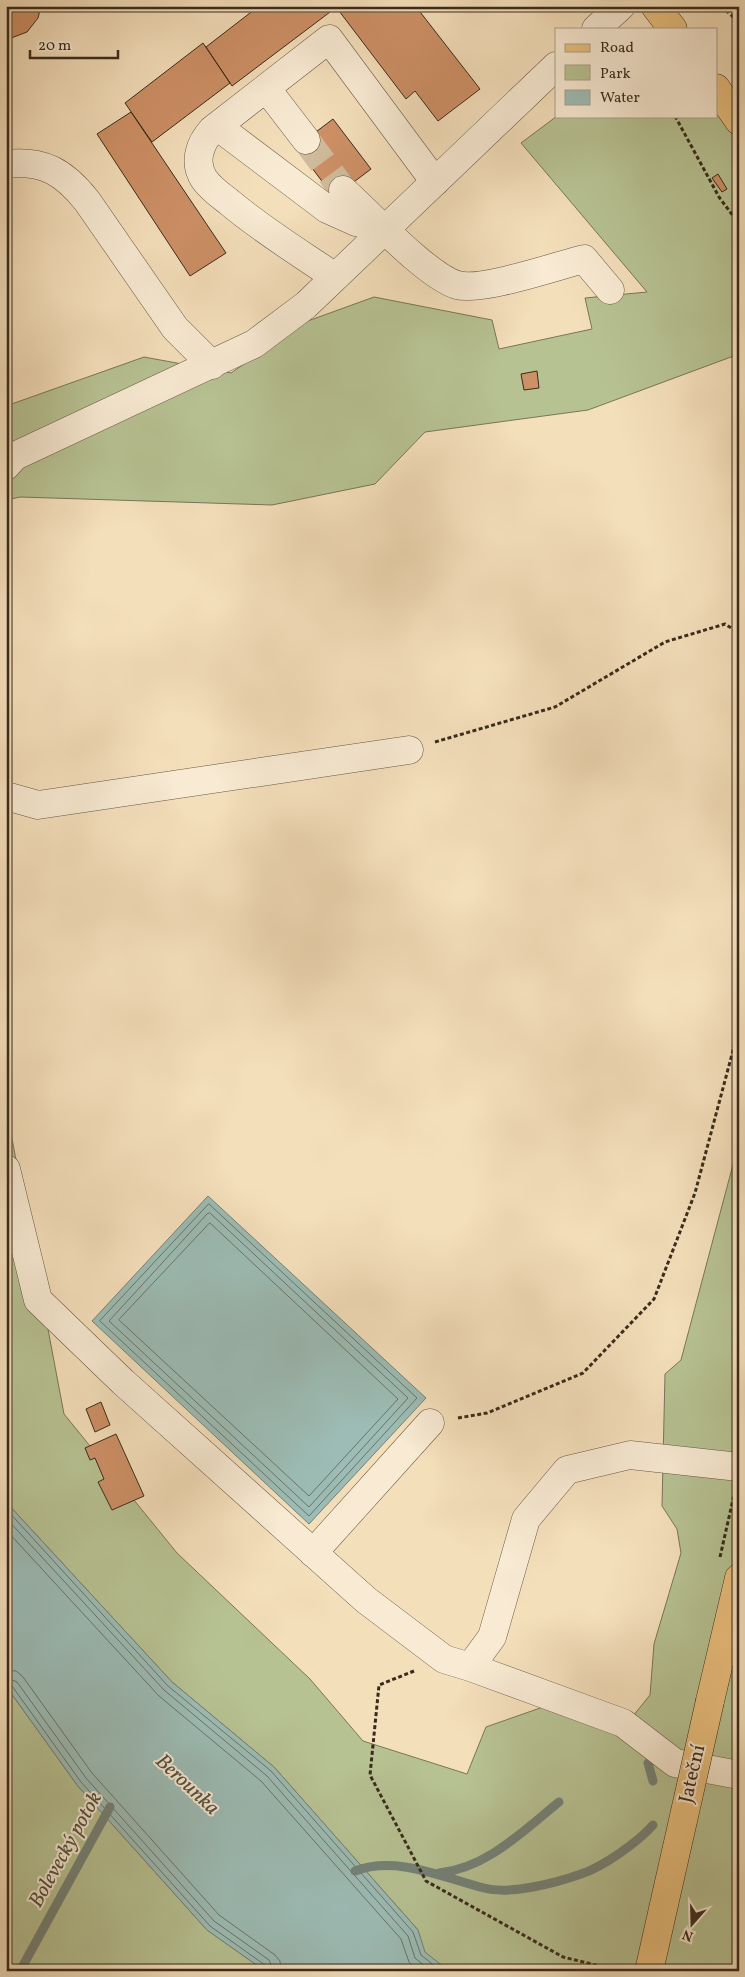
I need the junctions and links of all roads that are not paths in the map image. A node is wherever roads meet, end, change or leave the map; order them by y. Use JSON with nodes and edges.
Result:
{"nodes":[{"id":1,"x":621,"y":6,"type":"edge"},
{"id":2,"x":655,"y":6,"type":"edge"},
{"id":3,"x":597,"y":28,"type":"edge"},
{"id":4,"x":672,"y":28,"type":"edge"},
{"id":5,"x":555,"y":67,"type":"edge"},
{"id":6,"x":266,"y":88,"type":"junction"},
{"id":7,"x":718,"y":91,"type":"edge"},
{"id":8,"x":739,"y":122,"type":"edge"},
{"id":9,"x":217,"y":126,"type":"junction"},
{"id":10,"x":306,"y":140,"type":"tunnel mouth"},
{"id":11,"x":6,"y":164,"type":"edge"},
{"id":12,"x":435,"y":182,"type":"junction"},
{"id":13,"x":343,"y":190,"type":"tunnel mouth"},
{"id":14,"x":386,"y":229,"type":"junction"},
{"id":15,"x":336,"y":277,"type":"junction"},
{"id":16,"x":610,"y":290,"type":"dead end"},
{"id":17,"x":212,"y":365,"type":"junction"},
{"id":18,"x":6,"y":466,"type":"edge"},
{"id":19,"x":408,"y":750,"type":"road end"},
{"id":20,"x":6,"y":796,"type":"edge"},
{"id":21,"x":6,"y":1169,"type":"edge"},
{"id":22,"x":430,"y":1423,"type":"road end"},
{"id":23,"x":739,"y":1467,"type":"edge"},
{"id":24,"x":313,"y":1553,"type":"junction"},
{"id":25,"x":739,"y":1578,"type":"edge"},
{"id":26,"x":470,"y":1667,"type":"junction"},
{"id":27,"x":739,"y":1775,"type":"edge"},
{"id":28,"x":649,"y":1971,"type":"edge"}],
"edges":[{"from":1,"to":3,"type":"lane"},
{"from":2,"to":4,"type":"main road"},
{"from":5,"to":12,"type":"lane"},
{"from":6,"to":9,"type":"lane"},
{"from":6,"to":10,"type":"lane"},
{"from":6,"to":12,"type":"lane"},
{"from":7,"to":8,"type":"main road"},
{"from":9,"to":14,"type":"lane"},
{"from":9,"to":15,"type":"lane"},
{"from":11,"to":17,"type":"lane"},
{"from":12,"to":14,"type":"lane"},
{"from":13,"to":14,"type":"lane"},
{"from":14,"to":15,"type":"lane"},
{"from":14,"to":16,"type":"lane"},
{"from":15,"to":17,"type":"lane"},
{"from":17,"to":18,"type":"lane"},
{"from":19,"to":20,"type":"lane"},
{"from":21,"to":24,"type":"lane"},
{"from":22,"to":24,"type":"lane"},
{"from":23,"to":26,"type":"lane"},
{"from":24,"to":26,"type":"lane"},
{"from":25,"to":28,"type":"main road","name":"Jateční","bridge":true},
{"from":26,"to":27,"type":"lane"}]}
